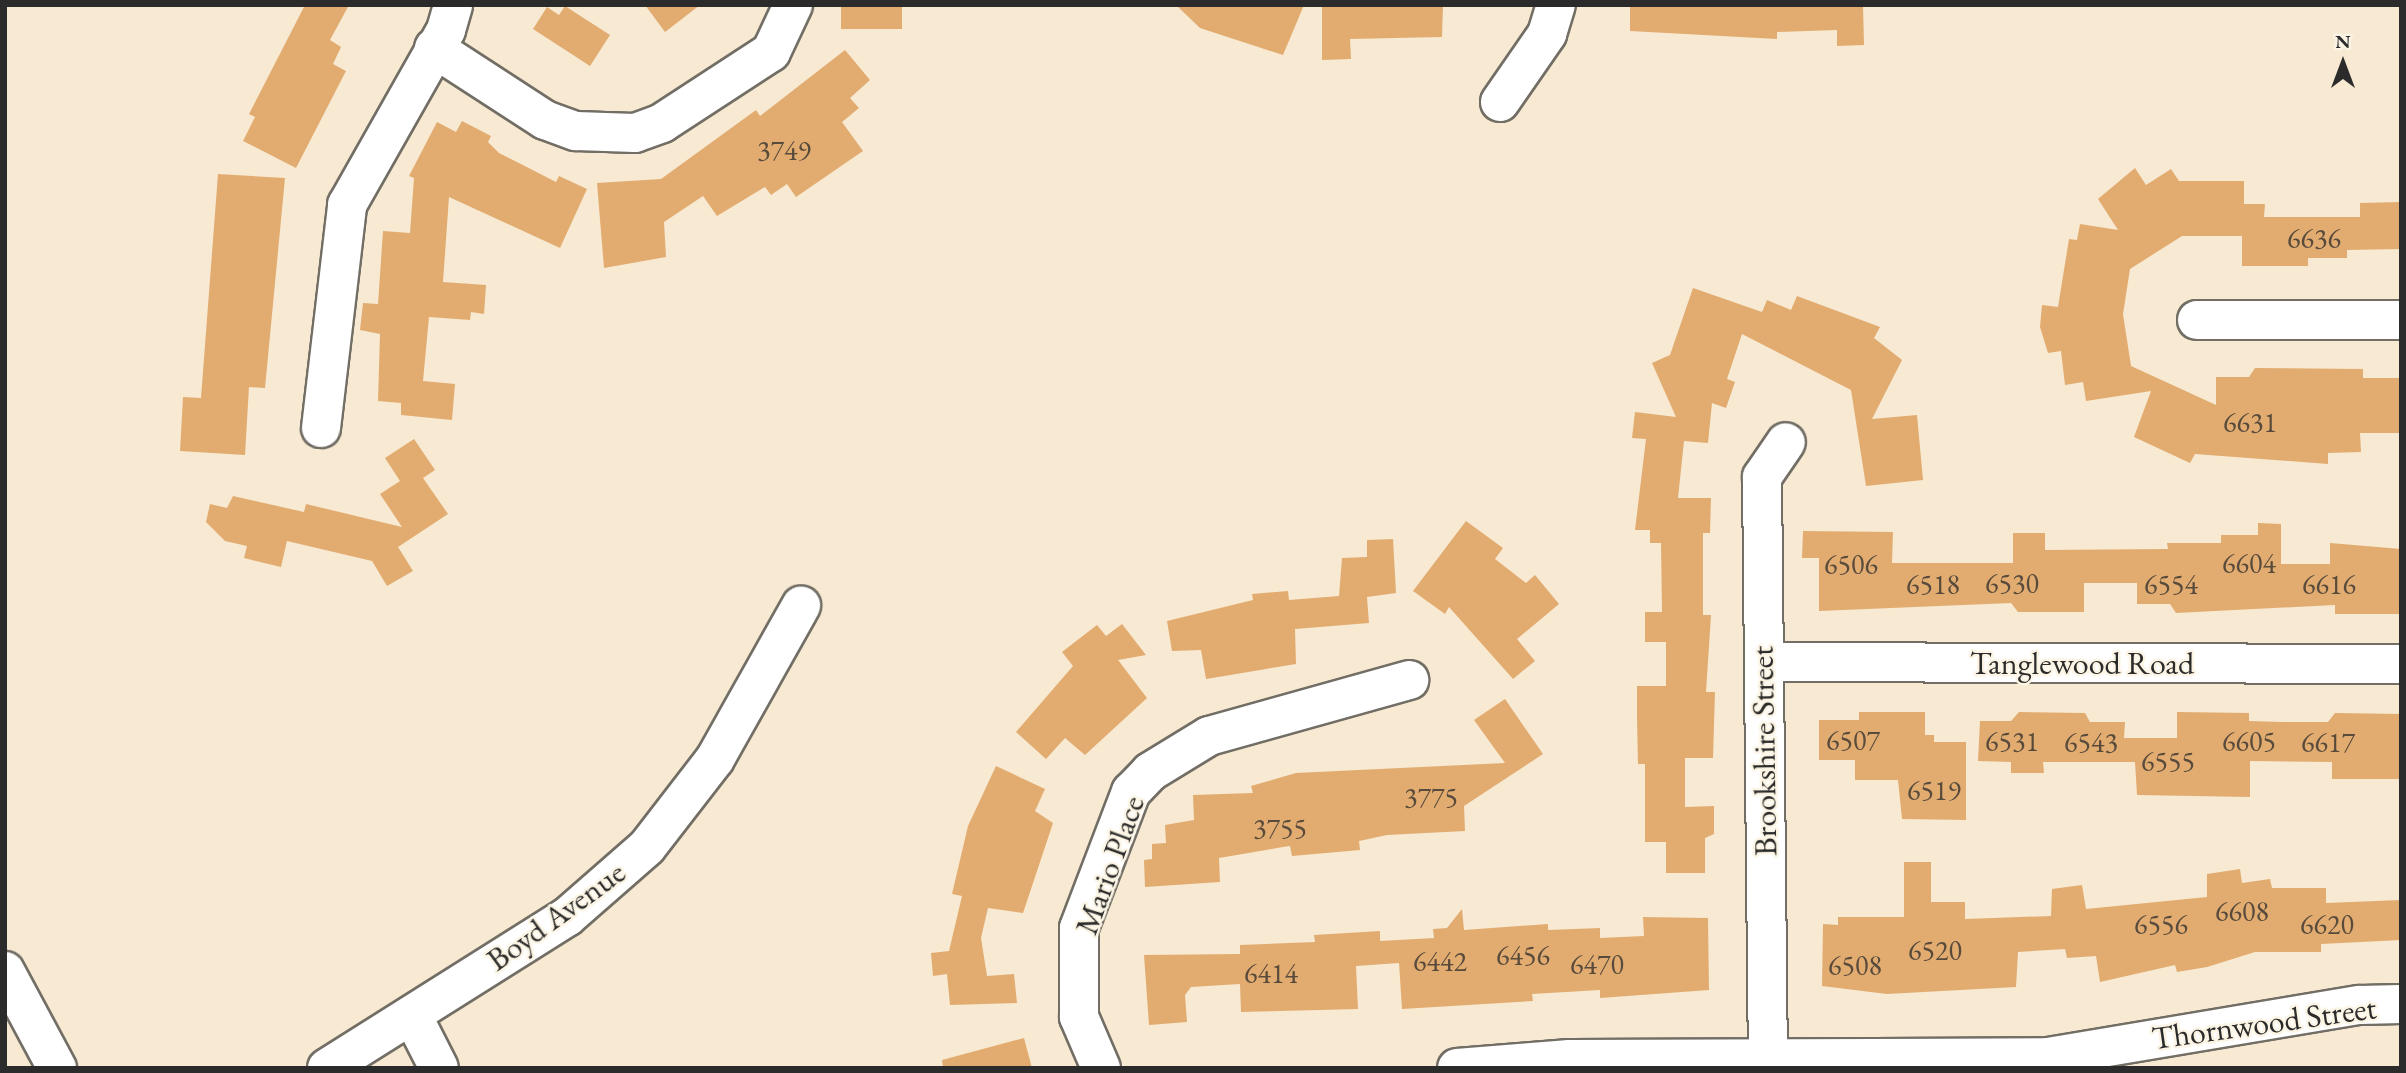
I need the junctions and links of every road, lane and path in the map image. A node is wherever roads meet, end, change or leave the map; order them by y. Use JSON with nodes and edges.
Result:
{"nodes":[{"id":1,"x":453,"y":5,"type":"edge"},
{"id":2,"x":793,"y":5,"type":"edge"},
{"id":3,"x":1556,"y":5,"type":"edge"},
{"id":4,"x":434,"y":48,"type":"junction"},
{"id":5,"x":1500,"y":102,"type":"dead end"},
{"id":6,"x":2197,"y":320,"type":"dead end"},
{"id":7,"x":2401,"y":320,"type":"edge"},
{"id":8,"x":321,"y":428,"type":"dead end"},
{"id":9,"x":1786,"y":442,"type":"dead end"},
{"id":10,"x":801,"y":606,"type":"dead end"},
{"id":11,"x":1763,"y":662,"type":"junction"},
{"id":12,"x":2401,"y":664,"type":"edge"},
{"id":13,"x":1409,"y":680,"type":"dead end"},
{"id":14,"x":5,"y":971,"type":"edge"},
{"id":15,"x":2401,"y":1004,"type":"edge"},
{"id":16,"x":412,"y":1015,"type":"junction"},
{"id":17,"x":1768,"y":1063,"type":"edge"},
{"id":18,"x":57,"y":1068,"type":"edge"},
{"id":19,"x":327,"y":1068,"type":"edge"},
{"id":20,"x":439,"y":1068,"type":"edge"},
{"id":21,"x":1101,"y":1068,"type":"edge"},
{"id":22,"x":1457,"y":1068,"type":"edge"}],
"edges":[{"from":1,"to":4,"type":"street"},
{"from":2,"to":4,"type":"street"},
{"from":3,"to":5,"type":"street"},
{"from":4,"to":8,"type":"street"},
{"from":6,"to":7,"type":"street"},
{"from":9,"to":11,"type":"street","name":"Brookshire Street"},
{"from":10,"to":16,"type":"street","name":"Boyd Avenue"},
{"from":11,"to":12,"type":"street","name":"Tanglewood Road"},
{"from":11,"to":17,"type":"street","name":"Brookshire Street"},
{"from":13,"to":21,"type":"street","name":"Mario Place"},
{"from":14,"to":18,"type":"street"},
{"from":15,"to":17,"type":"street","name":"Thornwood Street"},
{"from":16,"to":19,"type":"street","name":"Boyd Avenue"},
{"from":16,"to":20,"type":"street"},
{"from":17,"to":22,"type":"street","name":"Thornwood Street"}]}
